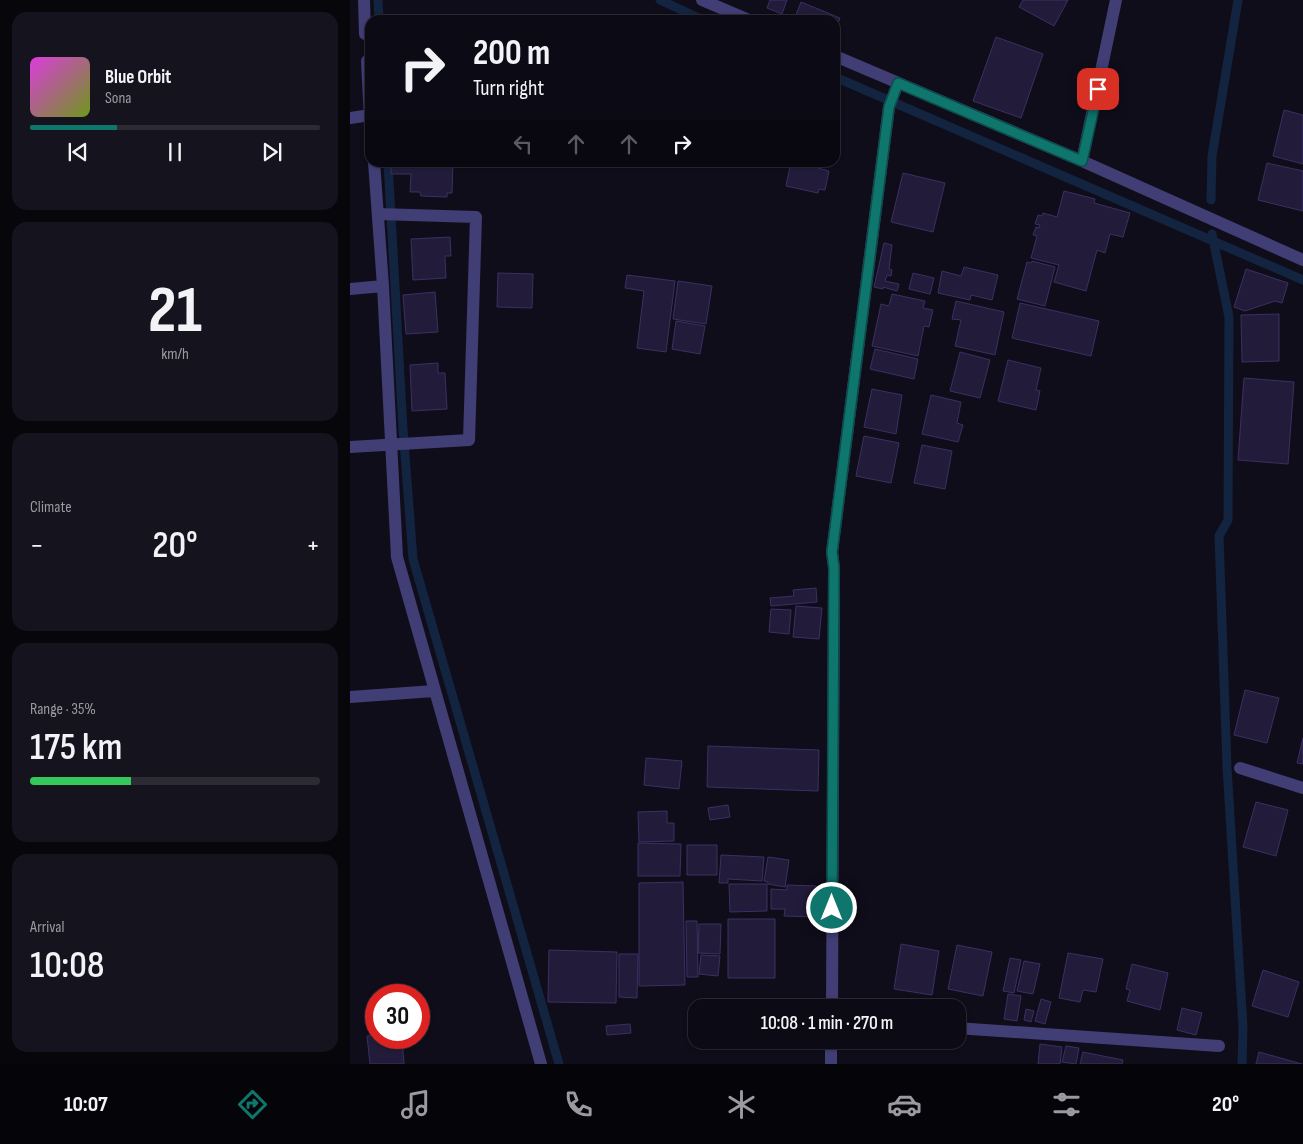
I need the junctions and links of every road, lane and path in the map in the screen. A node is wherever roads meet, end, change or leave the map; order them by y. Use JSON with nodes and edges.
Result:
{"nodes":[{"id":1,"x":364,"y":0,"type":"edge"},
{"id":2,"x":702,"y":0,"type":"edge"},
{"id":3,"x":1116,"y":0,"type":"edge"},
{"id":4,"x":737,"y":15,"type":"edge"},
{"id":5,"x":365,"y":17,"type":"edge"},
{"id":6,"x":840,"y":59,"type":"edge"},
{"id":7,"x":893,"y":95,"type":"junction"},
{"id":8,"x":365,"y":116,"type":"edge"},
{"id":9,"x":350,"y":118,"type":"edge"},
{"id":10,"x":1082,"y":161,"type":"junction"},
{"id":11,"x":375,"y":167,"type":"edge"},
{"id":12,"x":385,"y":214,"type":"junction"},
{"id":13,"x":1303,"y":260,"type":"edge"},
{"id":14,"x":383,"y":286,"type":"junction"},
{"id":15,"x":350,"y":289,"type":"edge"},
{"id":16,"x":400,"y":443,"type":"junction"},
{"id":17,"x":350,"y":447,"type":"edge"},
{"id":18,"x":434,"y":691,"type":"junction"},
{"id":19,"x":350,"y":698,"type":"edge"},
{"id":20,"x":1240,"y":768,"type":"dead end"},
{"id":21,"x":1303,"y":788,"type":"edge"},
{"id":22,"x":832,"y":999,"type":"edge"},
{"id":23,"x":966,"y":1029,"type":"edge"},
{"id":24,"x":1219,"y":1046,"type":"dead end"},
{"id":25,"x":831,"y":1049,"type":"edge"},
{"id":26,"x":541,"y":1064,"type":"edge"},
{"id":27,"x":831,"y":1064,"type":"edge"}],
"edges":[{"from":1,"to":5,"type":"street"},
{"from":2,"to":4,"type":"street"},
{"from":3,"to":10,"type":"street"},
{"from":6,"to":7,"type":"street"},
{"from":7,"to":10,"type":"street"},
{"from":7,"to":22,"type":"street"},
{"from":8,"to":9,"type":"street"},
{"from":10,"to":13,"type":"street"},
{"from":11,"to":12,"type":"street"},
{"from":12,"to":14,"type":"street"},
{"from":12,"to":16,"type":"street"},
{"from":14,"to":15,"type":"street"},
{"from":14,"to":16,"type":"street"},
{"from":16,"to":17,"type":"street"},
{"from":16,"to":18,"type":"street"},
{"from":18,"to":19,"type":"street"},
{"from":18,"to":26,"type":"street"},
{"from":20,"to":21,"type":"street"},
{"from":23,"to":24,"type":"street"},
{"from":25,"to":27,"type":"street"}]}
